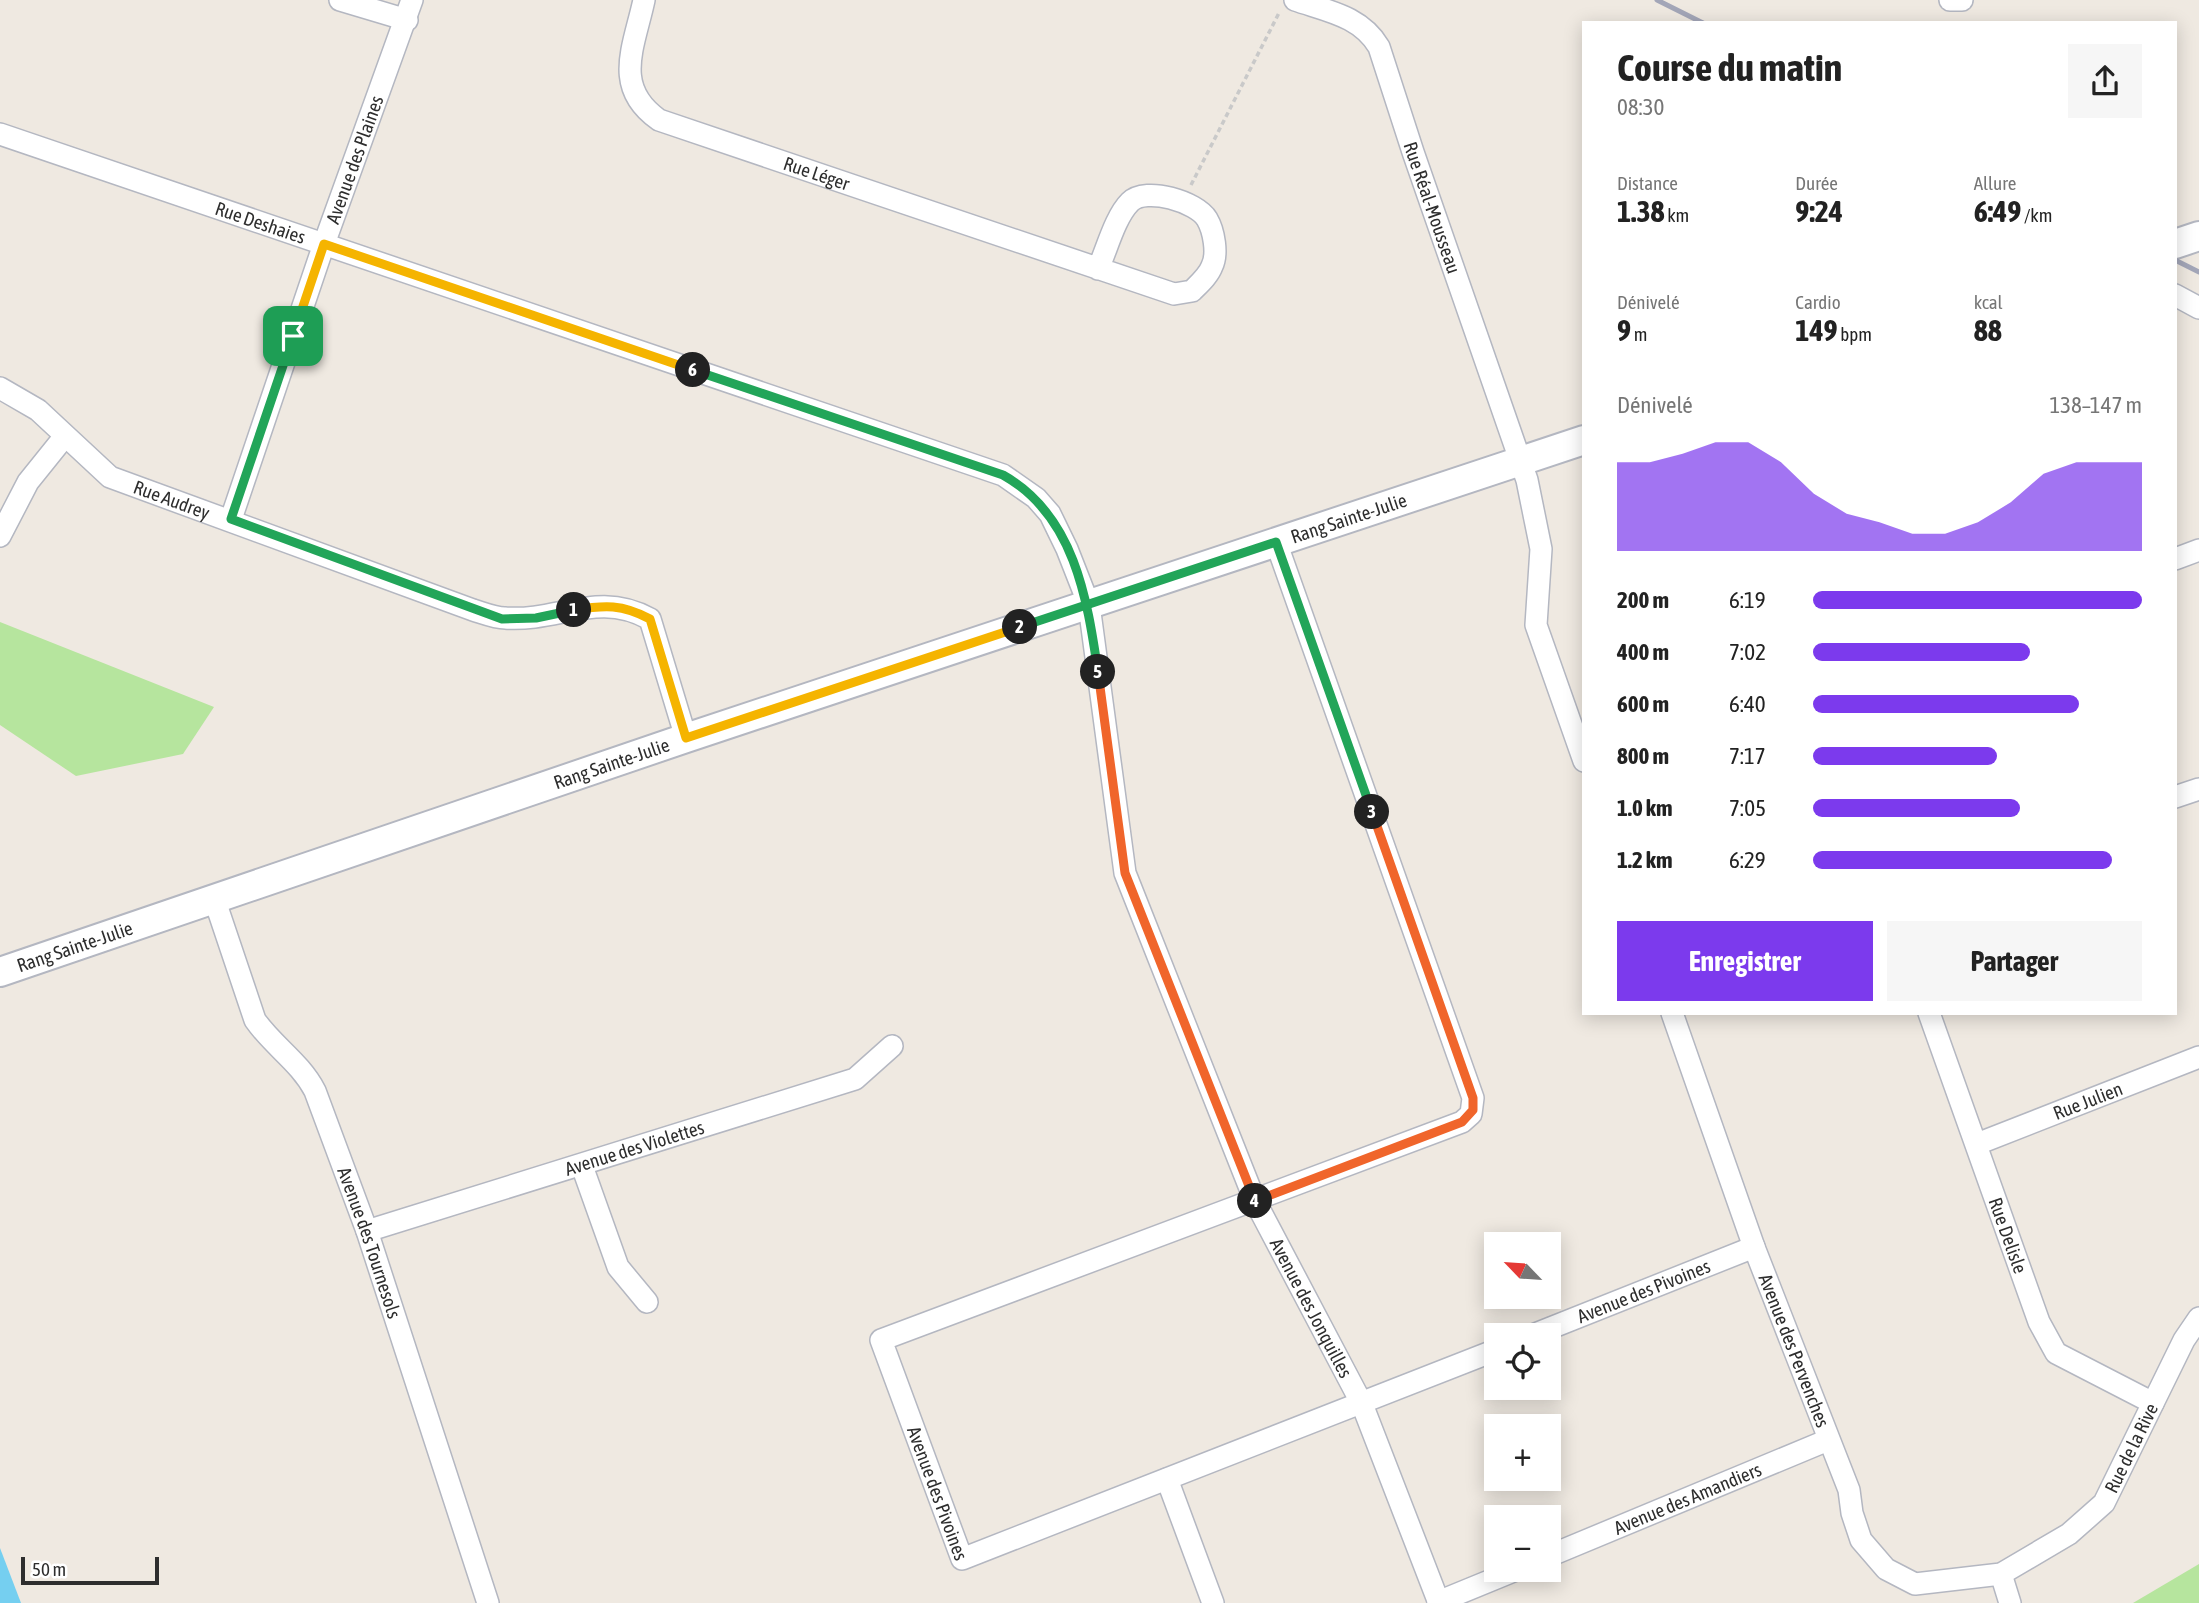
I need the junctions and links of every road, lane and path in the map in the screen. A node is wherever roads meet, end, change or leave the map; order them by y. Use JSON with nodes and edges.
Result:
{"nodes":[{"id":1,"x":340,"y":0,"type":"edge"},
{"id":2,"x":644,"y":0,"type":"edge"},
{"id":3,"x":1285,"y":0,"type":"edge"},
{"id":4,"x":1295,"y":0,"type":"edge"},
{"id":5,"x":1950,"y":0,"type":"edge"},
{"id":6,"x":1962,"y":0,"type":"edge"},
{"id":7,"x":410,"y":10,"type":"edge"},
{"id":8,"x":0,"y":134,"type":"edge"},
{"id":9,"x":1182,"y":203,"type":"junction"},
{"id":10,"x":2199,"y":236,"type":"edge"},
{"id":11,"x":2177,"y":243,"type":"edge"},
{"id":12,"x":324,"y":244,"type":"junction"},
{"id":13,"x":1098,"y":269,"type":"junction"},
{"id":14,"x":2177,"y":296,"type":"edge"},
{"id":15,"x":2199,"y":308,"type":"edge"},
{"id":16,"x":0,"y":388,"type":"edge"},
{"id":17,"x":65,"y":436,"type":"junction"},
{"id":18,"x":1582,"y":441,"type":"edge"},
{"id":19,"x":1521,"y":461,"type":"junction"},
{"id":20,"x":231,"y":519,"type":"junction"},
{"id":21,"x":0,"y":536,"type":"edge"},
{"id":22,"x":1276,"y":542,"type":"junction"},
{"id":23,"x":2199,"y":550,"type":"edge"},
{"id":24,"x":2177,"y":558,"type":"edge"},
{"id":25,"x":1088,"y":605,"type":"junction"},
{"id":26,"x":686,"y":738,"type":"junction"},
{"id":27,"x":1582,"y":755,"type":"edge"},
{"id":28,"x":2199,"y":789,"type":"edge"},
{"id":29,"x":2177,"y":796,"type":"edge"},
{"id":30,"x":215,"y":901,"type":"junction"},
{"id":31,"x":0,"y":972,"type":"edge"},
{"id":32,"x":1673,"y":1015,"type":"edge"},
{"id":33,"x":1929,"y":1015,"type":"edge"},
{"id":34,"x":892,"y":1046,"type":"dead end"},
{"id":35,"x":2199,"y":1057,"type":"edge"},
{"id":36,"x":1977,"y":1144,"type":"junction"},
{"id":37,"x":582,"y":1166,"type":"junction"},
{"id":38,"x":1255,"y":1201,"type":"junction"},
{"id":39,"x":367,"y":1231,"type":"junction"},
{"id":40,"x":1754,"y":1247,"type":"junction"},
{"id":41,"x":647,"y":1302,"type":"dead end"},
{"id":42,"x":2199,"y":1318,"type":"edge"},
{"id":43,"x":1561,"y":1324,"type":"edge"},
{"id":44,"x":1484,"y":1355,"type":"edge"},
{"id":45,"x":2153,"y":1403,"type":"junction"},
{"id":46,"x":1362,"y":1404,"type":"junction"},
{"id":47,"x":1828,"y":1440,"type":"junction"},
{"id":48,"x":1167,"y":1479,"type":"junction"},
{"id":49,"x":1561,"y":1551,"type":"edge"},
{"id":50,"x":2001,"y":1574,"type":"junction"},
{"id":51,"x":1488,"y":1582,"type":"edge"},
{"id":52,"x":488,"y":1603,"type":"edge"},
{"id":53,"x":1213,"y":1603,"type":"edge"},
{"id":54,"x":1438,"y":1603,"type":"edge"},
{"id":55,"x":2010,"y":1603,"type":"edge"}],
"edges":[{"from":1,"to":7,"type":"street"},
{"from":2,"to":13,"type":"street","name":"Rue Léger"},
{"from":3,"to":9,"type":"path"},
{"from":4,"to":19,"type":"street","name":"Rue Réal-Mousseau"},
{"from":5,"to":6,"type":"street"},
{"from":7,"to":12,"type":"street","name":"Avenue des Plaines"},
{"from":8,"to":12,"type":"street","name":"Rue Deshaies"},
{"from":9,"to":13,"type":"street","name":"Rue Léger"},
{"from":9,"to":13,"type":"street","name":"Rue Léger"},
{"from":10,"to":11,"type":"street"},
{"from":12,"to":20,"type":"street","name":"Avenue des Plaines"},
{"from":12,"to":25,"type":"street","name":"Rue Deshaies"},
{"from":14,"to":15,"type":"street"},
{"from":16,"to":17,"type":"street","name":"Rue Audrey"},
{"from":17,"to":20,"type":"street","name":"Rue Audrey"},
{"from":17,"to":21,"type":"street"},
{"from":18,"to":19,"type":"street","name":"Rang Sainte-Julie"},
{"from":19,"to":22,"type":"street","name":"Rang Sainte-Julie"},
{"from":19,"to":27,"type":"street"},
{"from":20,"to":26,"type":"street","name":"Rue Audrey"},
{"from":22,"to":25,"type":"street","name":"Rang Sainte-Julie"},
{"from":22,"to":38,"type":"street"},
{"from":23,"to":24,"type":"street"},
{"from":25,"to":26,"type":"street","name":"Rang Sainte-Julie"},
{"from":25,"to":38,"type":"street","name":"Avenue des Jonquilles"},
{"from":26,"to":30,"type":"street","name":"Rang Sainte-Julie"},
{"from":28,"to":29,"type":"street"},
{"from":30,"to":31,"type":"street","name":"Rang Sainte-Julie"},
{"from":30,"to":39,"type":"street","name":"Avenue des Tournesols"},
{"from":32,"to":40,"type":"street","name":"Avenue des Pervenches"},
{"from":33,"to":36,"type":"street","name":"Rue Delisle"},
{"from":34,"to":37,"type":"street","name":"Avenue des Violettes"},
{"from":35,"to":36,"type":"street","name":"Rue Julien"},
{"from":36,"to":45,"type":"street","name":"Rue Delisle"},
{"from":37,"to":39,"type":"street","name":"Avenue des Violettes"},
{"from":37,"to":41,"type":"street"},
{"from":38,"to":46,"type":"street","name":"Avenue des Jonquilles"},
{"from":38,"to":48,"type":"street","name":"Avenue des Pivoines"},
{"from":39,"to":52,"type":"street","name":"Avenue des Tournesols"},
{"from":40,"to":43,"type":"street","name":"Avenue des Pivoines"},
{"from":40,"to":47,"type":"street","name":"Avenue des Pervenches"},
{"from":42,"to":45,"type":"street","name":"Rue de la Rive"},
{"from":44,"to":46,"type":"street","name":"Avenue des Pivoines"},
{"from":45,"to":50,"type":"street","name":"Rue de la Rive"},
{"from":46,"to":48,"type":"street","name":"Avenue des Pivoines"},
{"from":46,"to":54,"type":"street","name":"Avenue des Jonquilles"},
{"from":47,"to":49,"type":"street","name":"Avenue des Amandiers"},
{"from":47,"to":50,"type":"street","name":"Avenue des Pervenches"},
{"from":48,"to":53,"type":"street"},
{"from":50,"to":55,"type":"street"},
{"from":51,"to":54,"type":"street"}]}
